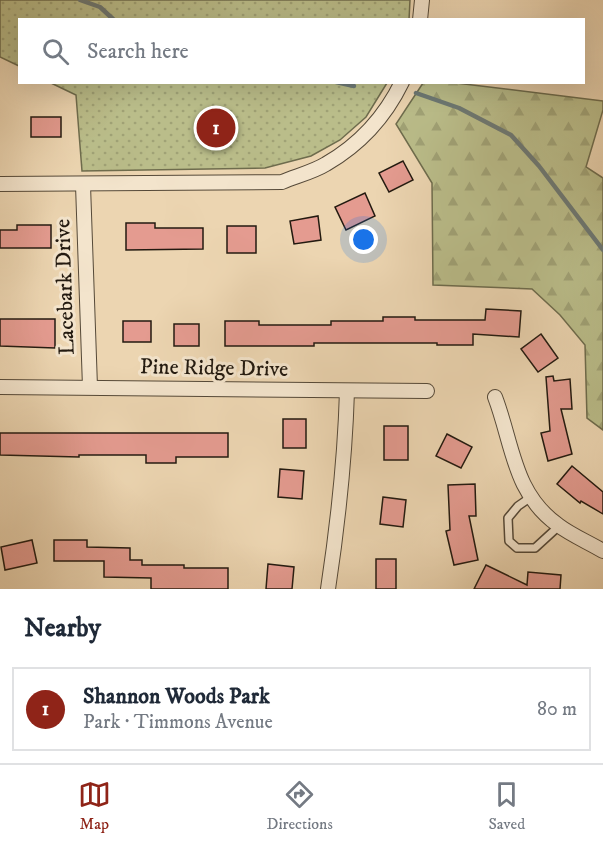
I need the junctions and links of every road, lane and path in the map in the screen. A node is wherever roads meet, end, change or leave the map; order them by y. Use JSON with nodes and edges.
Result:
{"nodes":[{"id":1,"x":422,"y":0,"type":"edge"},
{"id":2,"x":420,"y":18,"type":"edge"},
{"id":3,"x":401,"y":84,"type":"edge"},
{"id":4,"x":0,"y":184,"type":"edge"},
{"id":5,"x":83,"y":185,"type":"junction"},
{"id":6,"x":0,"y":387,"type":"edge"},
{"id":7,"x":90,"y":387,"type":"junction"},
{"id":8,"x":427,"y":391,"type":"dead end"},
{"id":9,"x":346,"y":392,"type":"junction"},
{"id":10,"x":495,"y":397,"type":"dead end"},
{"id":11,"x":531,"y":497,"type":"junction"},
{"id":12,"x":559,"y":526,"type":"junction"},
{"id":13,"x":603,"y":551,"type":"edge"},
{"id":14,"x":328,"y":589,"type":"edge"}],
"edges":[{"from":1,"to":2,"type":"street"},
{"from":3,"to":5,"type":"street"},
{"from":4,"to":5,"type":"street"},
{"from":5,"to":7,"type":"street","name":"Lacebark Drive"},
{"from":6,"to":7,"type":"street","name":"Pine Ridge Drive"},
{"from":7,"to":9,"type":"street","name":"Pine Ridge Drive"},
{"from":8,"to":9,"type":"street","name":"Pine Ridge Drive"},
{"from":9,"to":14,"type":"street"},
{"from":10,"to":11,"type":"street"},
{"from":11,"to":12,"type":"street"},
{"from":11,"to":12,"type":"lane"},
{"from":12,"to":13,"type":"street"}]}
